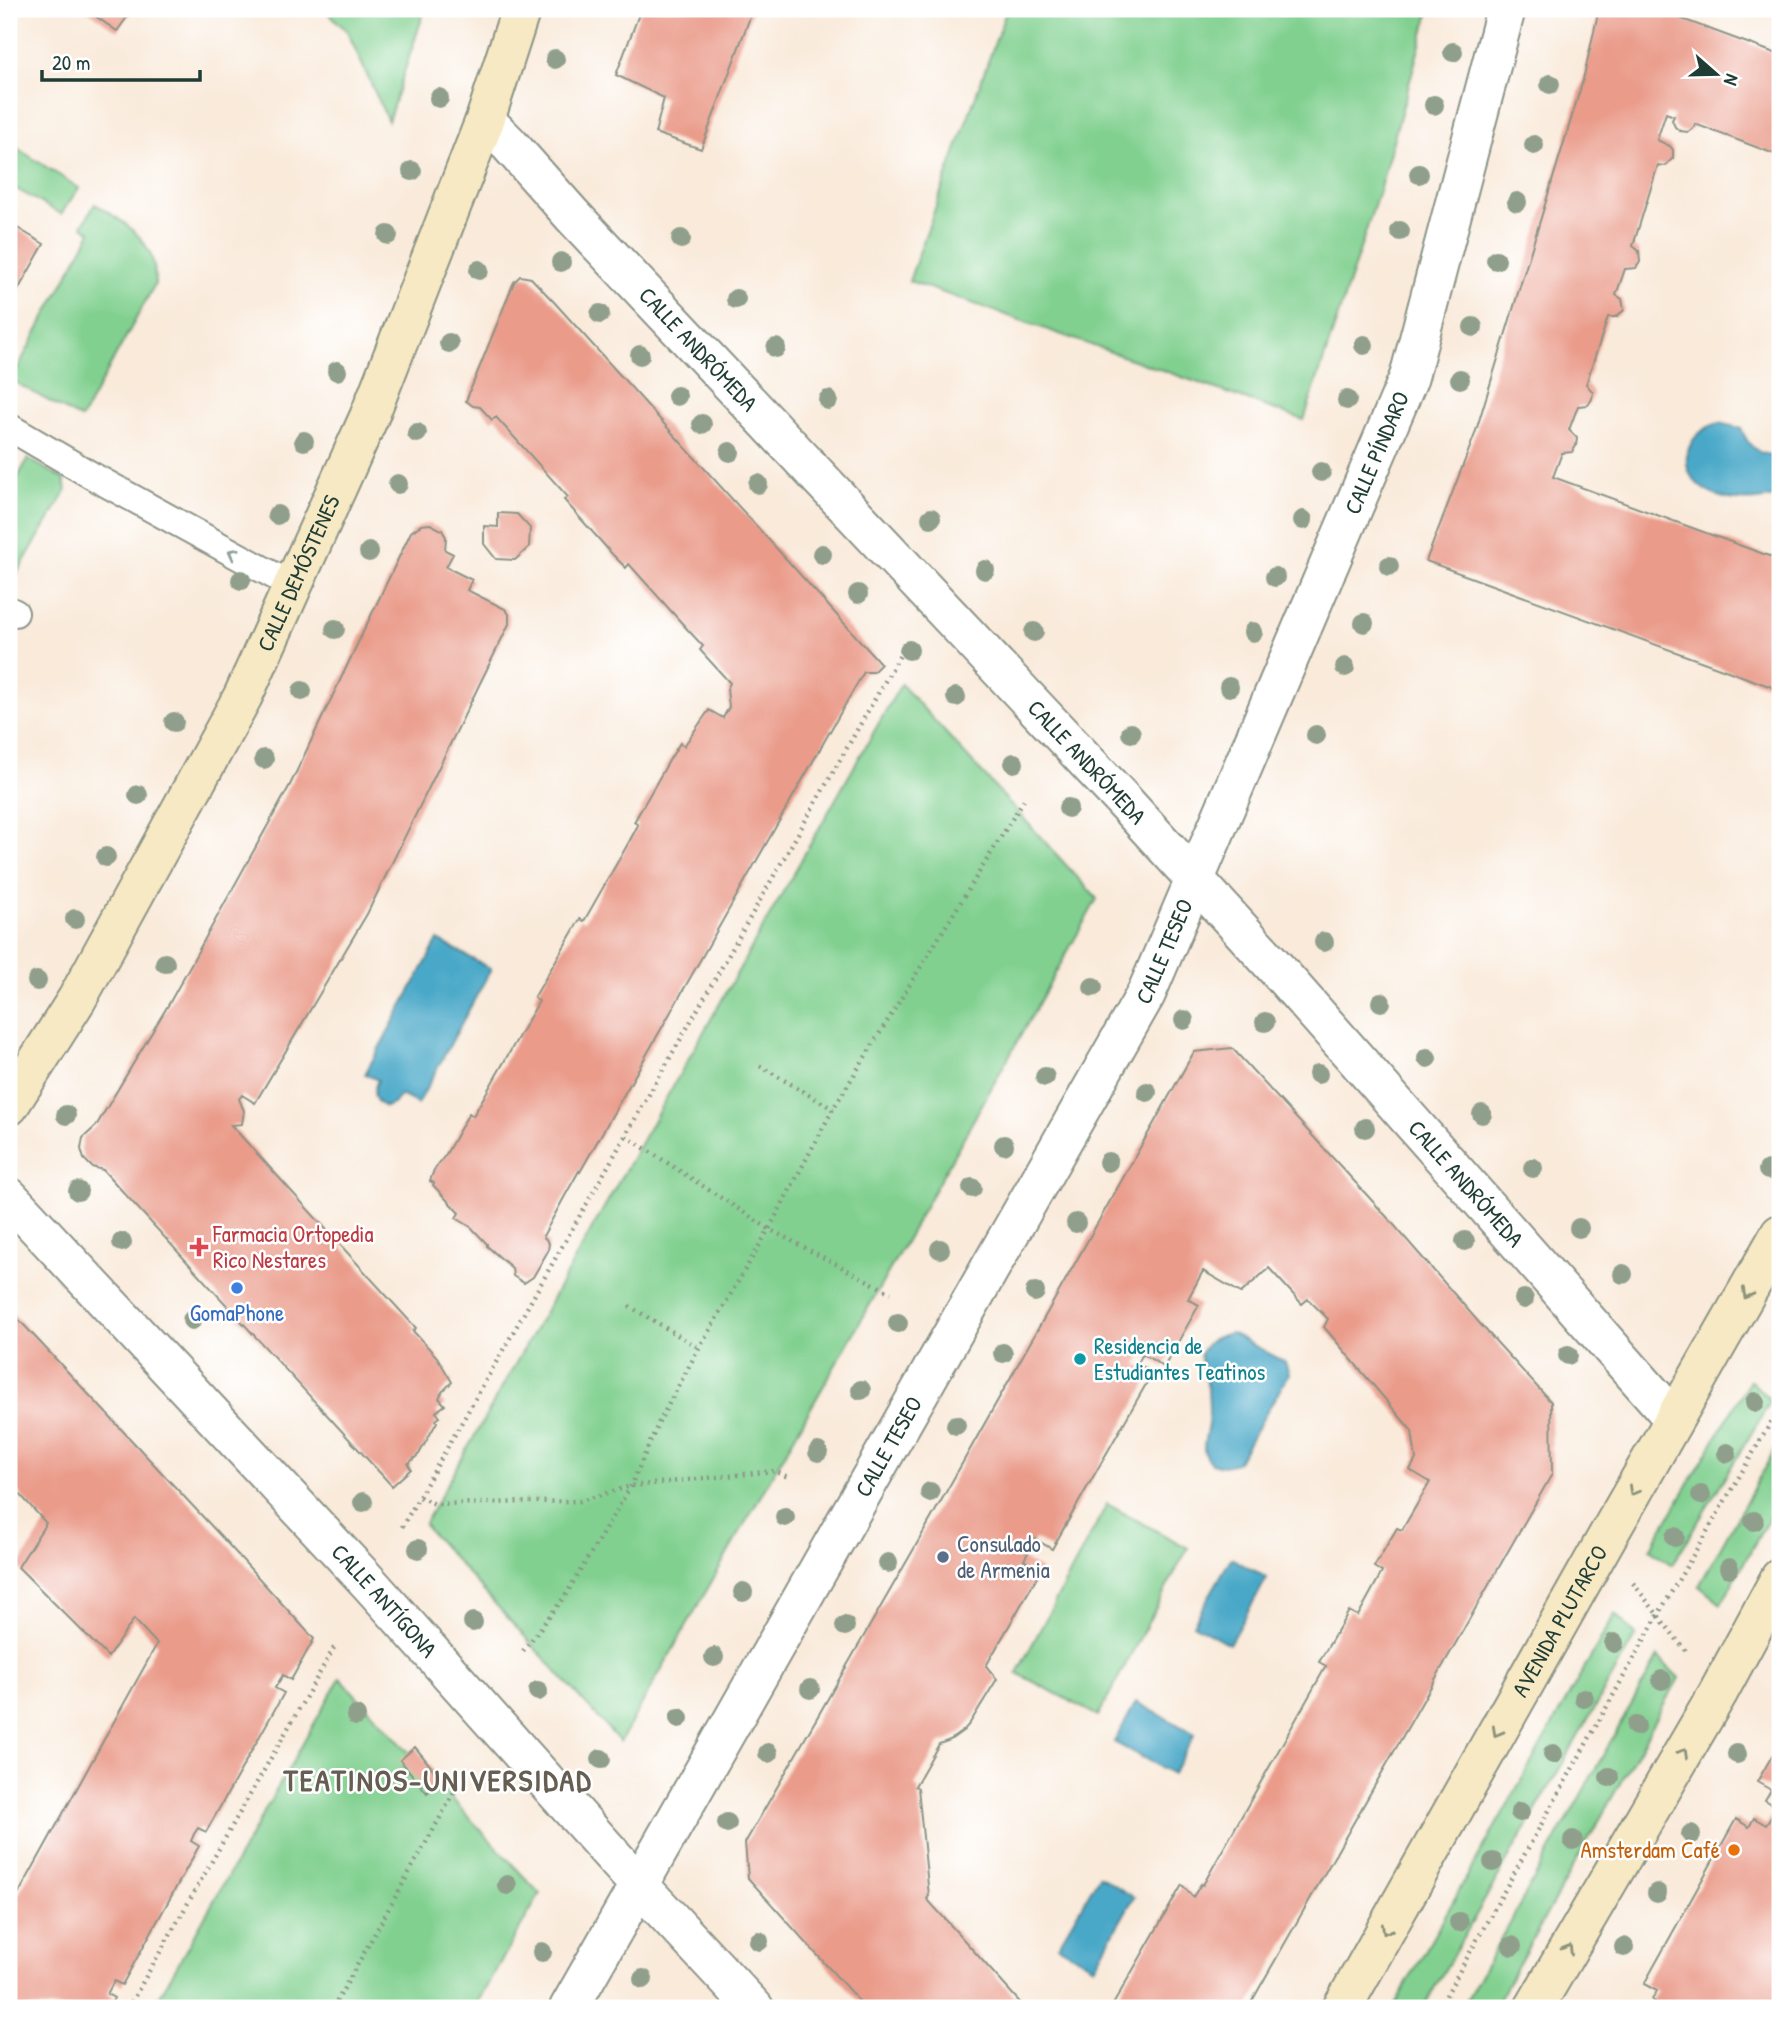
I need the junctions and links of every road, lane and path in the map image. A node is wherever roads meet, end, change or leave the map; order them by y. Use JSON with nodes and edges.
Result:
{"nodes":[{"id":1,"x":521,"y":9,"type":"edge"},
{"id":2,"x":1506,"y":9,"type":"edge"},
{"id":3,"x":485,"y":120,"type":"junction"},
{"id":4,"x":9,"y":427,"type":"edge"},
{"id":5,"x":293,"y":586,"type":"junction"},
{"id":6,"x":900,"y":655,"type":"dead end"},
{"id":7,"x":1025,"y":798,"type":"dead end"},
{"id":8,"x":1195,"y":879,"type":"junction"},
{"id":9,"x":760,"y":1066,"type":"dead end"},
{"id":10,"x":9,"y":1106,"type":"edge"},
{"id":11,"x":832,"y":1109,"type":"junction"},
{"id":12,"x":626,"y":1136,"type":"junction"},
{"id":13,"x":9,"y":1197,"type":"edge"},
{"id":14,"x":769,"y":1229,"type":"junction"},
{"id":15,"x":1780,"y":1234,"type":"edge"},
{"id":16,"x":891,"y":1293,"type":"dead end"},
{"id":17,"x":629,"y":1306,"type":"dead end"},
{"id":18,"x":699,"y":1348,"type":"junction"},
{"id":19,"x":1780,"y":1407,"type":"edge"},
{"id":20,"x":1674,"y":1419,"type":"junction"},
{"id":21,"x":788,"y":1477,"type":"dead end"},
{"id":22,"x":631,"y":1486,"type":"junction"},
{"id":23,"x":419,"y":1497,"type":"junction"},
{"id":24,"x":402,"y":1527,"type":"dead end"},
{"id":25,"x":1603,"y":1544,"type":"junction"},
{"id":26,"x":1780,"y":1578,"type":"edge"},
{"id":27,"x":1658,"y":1615,"type":"junction"},
{"id":28,"x":335,"y":1646,"type":"dead end"},
{"id":29,"x":523,"y":1651,"type":"dead end"},
{"id":30,"x":1718,"y":1693,"type":"junction"},
{"id":31,"x":460,"y":1782,"type":"dead end"},
{"id":32,"x":639,"y":1885,"type":"junction"},
{"id":33,"x":128,"y":2008,"type":"edge"},
{"id":34,"x":333,"y":2008,"type":"edge"},
{"id":35,"x":569,"y":2008,"type":"edge"},
{"id":36,"x":754,"y":2008,"type":"edge"},
{"id":37,"x":1342,"y":2008,"type":"edge"},
{"id":38,"x":1439,"y":2008,"type":"edge"},
{"id":39,"x":1534,"y":2008,"type":"edge"}],
"edges":[{"from":1,"to":3,"type":"main road","name":"CALLE DEMÓSTENES"},
{"from":2,"to":8,"type":"street","name":"CALLE PÍNDARO"},
{"from":3,"to":5,"type":"main road","name":"CALLE DEMÓSTENES"},
{"from":3,"to":8,"type":"street","name":"CALLE ANDRÓMEDA"},
{"from":5,"to":4,"type":"lane","one_way":true},
{"from":5,"to":10,"type":"main road","name":"CALLE DEMÓSTENES"},
{"from":6,"to":12,"type":"path"},
{"from":7,"to":11,"type":"path"},
{"from":8,"to":20,"type":"street","name":"CALLE ANDRÓMEDA"},
{"from":8,"to":32,"type":"street","name":"CALLE TESEO"},
{"from":9,"to":11,"type":"path"},
{"from":11,"to":14,"type":"path"},
{"from":12,"to":14,"type":"path"},
{"from":12,"to":23,"type":"path"},
{"from":13,"to":32,"type":"street","name":"CALLE ANTÍGONA"},
{"from":14,"to":16,"type":"path"},
{"from":14,"to":18,"type":"path"},
{"from":15,"to":20,"type":"main road","name":"AVENIDA PLUTARCO","one_way":true},
{"from":17,"to":18,"type":"path"},
{"from":18,"to":22,"type":"path"},
{"from":19,"to":27,"type":"path"},
{"from":20,"to":25,"type":"main road","name":"AVENIDA PLUTARCO","one_way":true},
{"from":21,"to":22,"type":"path"},
{"from":22,"to":23,"type":"path"},
{"from":22,"to":29,"type":"path"},
{"from":23,"to":24,"type":"path"},
{"from":25,"to":27,"type":"path"},
{"from":25,"to":37,"type":"main road","name":"AVENIDA PLUTARCO","one_way":true},
{"from":26,"to":30,"type":"main road"},
{"from":27,"to":30,"type":"path"},
{"from":27,"to":38,"type":"path"},
{"from":28,"to":33,"type":"path"},
{"from":39,"to":30,"type":"main road","one_way":true},
{"from":31,"to":34,"type":"path"},
{"from":32,"to":35,"type":"street","name":"CALLE TESEO"},
{"from":32,"to":36,"type":"street","name":"CALLE ANTÍGONA"}]}
